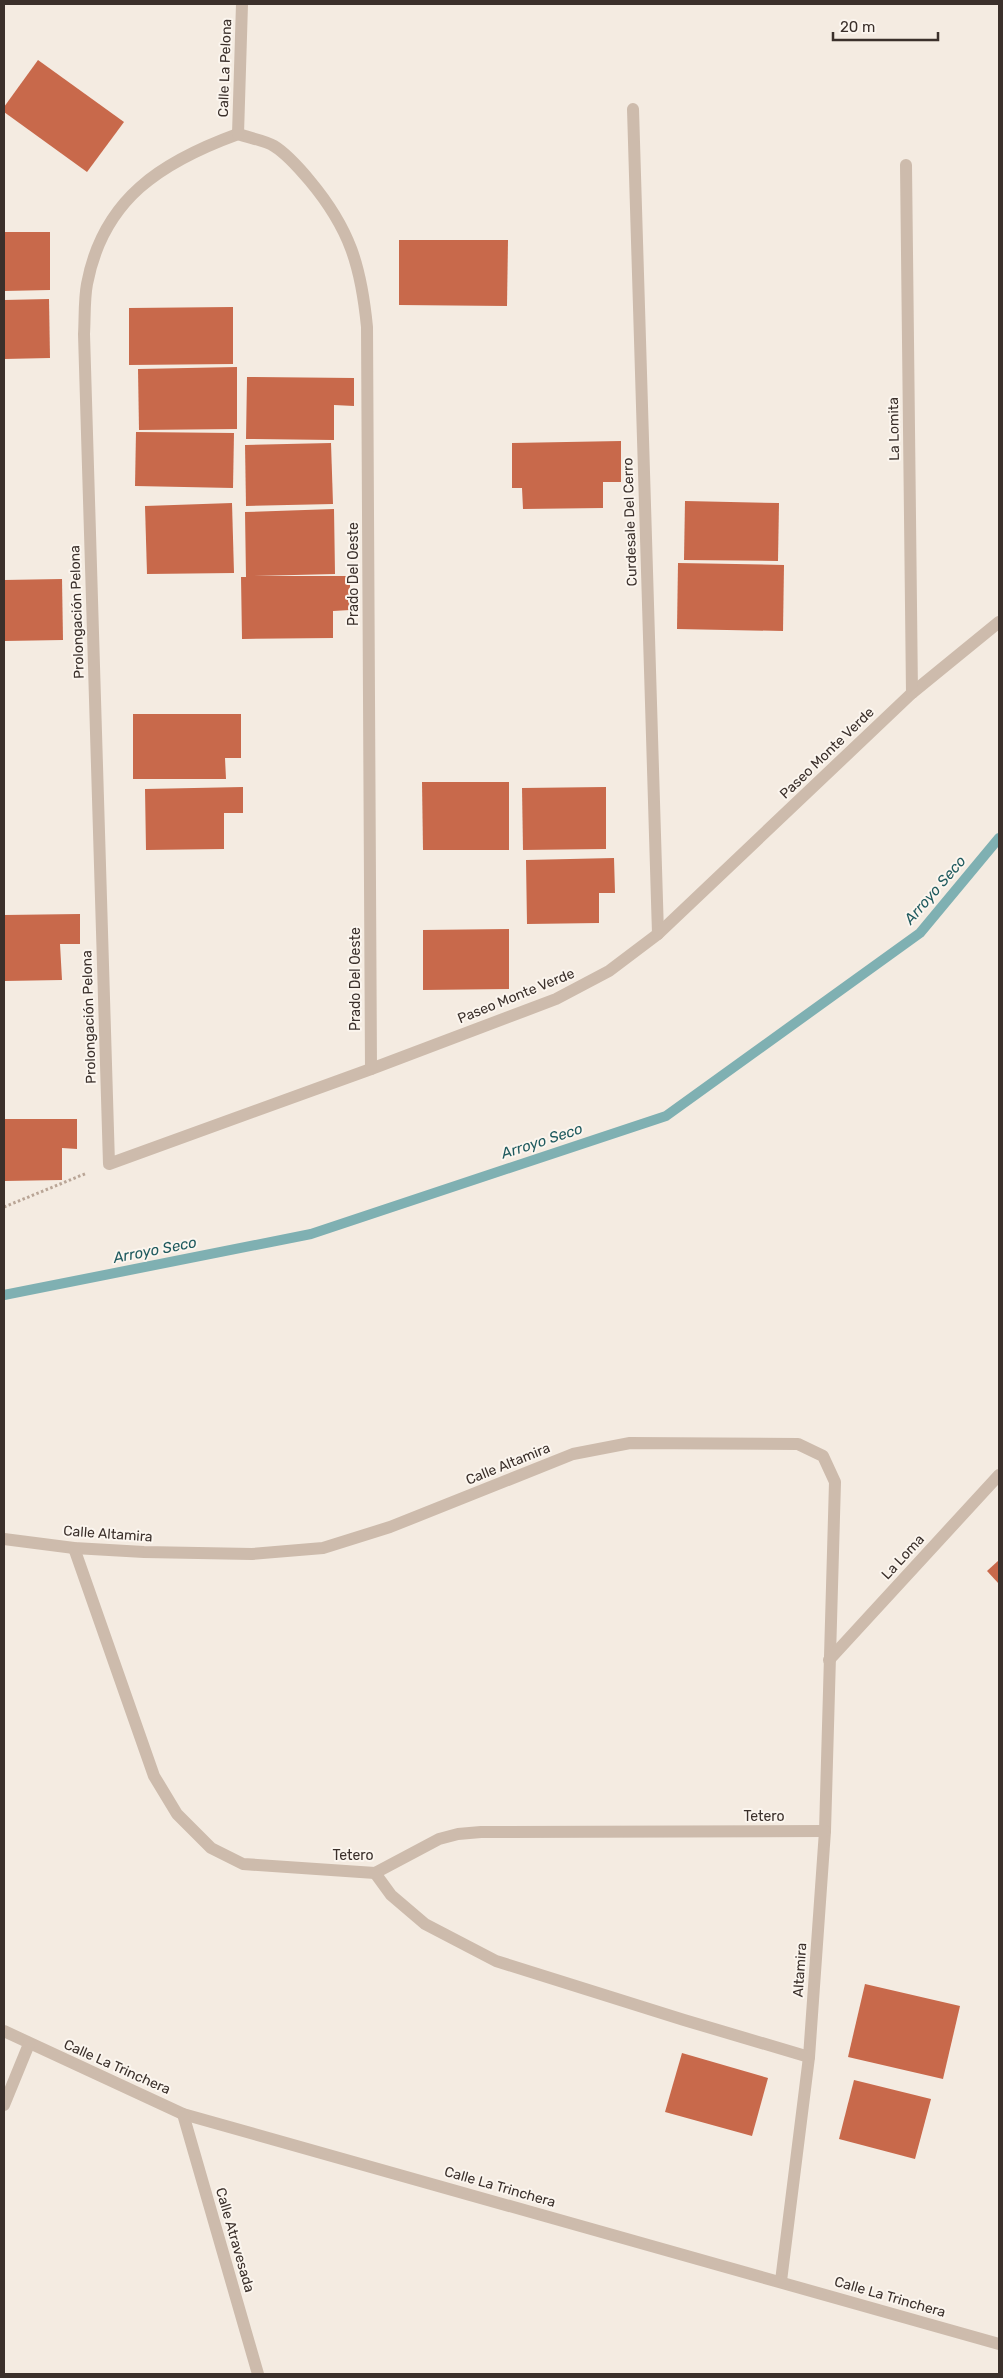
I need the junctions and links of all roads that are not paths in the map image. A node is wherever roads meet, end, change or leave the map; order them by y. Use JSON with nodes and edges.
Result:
{"nodes":[{"id":1,"x":242,"y":4,"type":"edge"},
{"id":2,"x":633,"y":109,"type":"dead end"},
{"id":3,"x":238,"y":134,"type":"junction"},
{"id":4,"x":906,"y":164,"type":"dead end"},
{"id":5,"x":999,"y":622,"type":"edge"},
{"id":6,"x":912,"y":693,"type":"junction"},
{"id":7,"x":658,"y":934,"type":"junction"},
{"id":8,"x":371,"y":1070,"type":"junction"},
{"id":9,"x":109,"y":1164,"type":"joint"},
{"id":10,"x":999,"y":1475,"type":"edge"},
{"id":11,"x":4,"y":1539,"type":"edge"},
{"id":12,"x":74,"y":1548,"type":"junction"},
{"id":13,"x":829,"y":1660,"type":"junction"},
{"id":14,"x":825,"y":1831,"type":"junction"},
{"id":15,"x":375,"y":1873,"type":"junction"},
{"id":16,"x":4,"y":2031,"type":"edge"},
{"id":17,"x":29,"y":2044,"type":"junction"},
{"id":18,"x":809,"y":2057,"type":"junction"},
{"id":19,"x":4,"y":2105,"type":"edge"},
{"id":20,"x":183,"y":2114,"type":"junction"},
{"id":21,"x":781,"y":2281,"type":"junction"},
{"id":22,"x":999,"y":2344,"type":"edge"},
{"id":23,"x":258,"y":2374,"type":"edge"}],
"edges":[{"from":1,"to":3,"type":"street","name":"Calle La Pelona"},
{"from":2,"to":7,"type":"street","name":"Curdesale Del Cerro"},
{"from":3,"to":8,"type":"street","name":"Prado Del Oeste"},
{"from":3,"to":9,"type":"street","name":"Prolongación Pelona"},
{"from":4,"to":6,"type":"street","name":"La Lomita"},
{"from":5,"to":6,"type":"street","name":"Paseo Monte Verde"},
{"from":6,"to":7,"type":"street","name":"Paseo Monte Verde"},
{"from":7,"to":8,"type":"street","name":"Paseo Monte Verde"},
{"from":8,"to":9,"type":"street","name":"Paseo Monte Verde"},
{"from":10,"to":13,"type":"street","name":"La Loma"},
{"from":11,"to":12,"type":"street","name":"Calle Altamira"},
{"from":12,"to":13,"type":"street","name":"Calle Altamira"},
{"from":12,"to":15,"type":"street","name":"Tetero"},
{"from":13,"to":14,"type":"street","name":"Altamira"},
{"from":14,"to":15,"type":"street","name":"Tetero"},
{"from":14,"to":18,"type":"street","name":"Altamira"},
{"from":15,"to":18,"type":"street"},
{"from":16,"to":17,"type":"street","name":"Calle La Trinchera"},
{"from":17,"to":19,"type":"street"},
{"from":17,"to":20,"type":"street","name":"Calle La Trinchera"},
{"from":18,"to":21,"type":"street","name":"Altamira"},
{"from":20,"to":21,"type":"street","name":"Calle La Trinchera"},
{"from":20,"to":23,"type":"street","name":"Calle Atravesada"},
{"from":21,"to":22,"type":"street","name":"Calle La Trinchera"}]}
